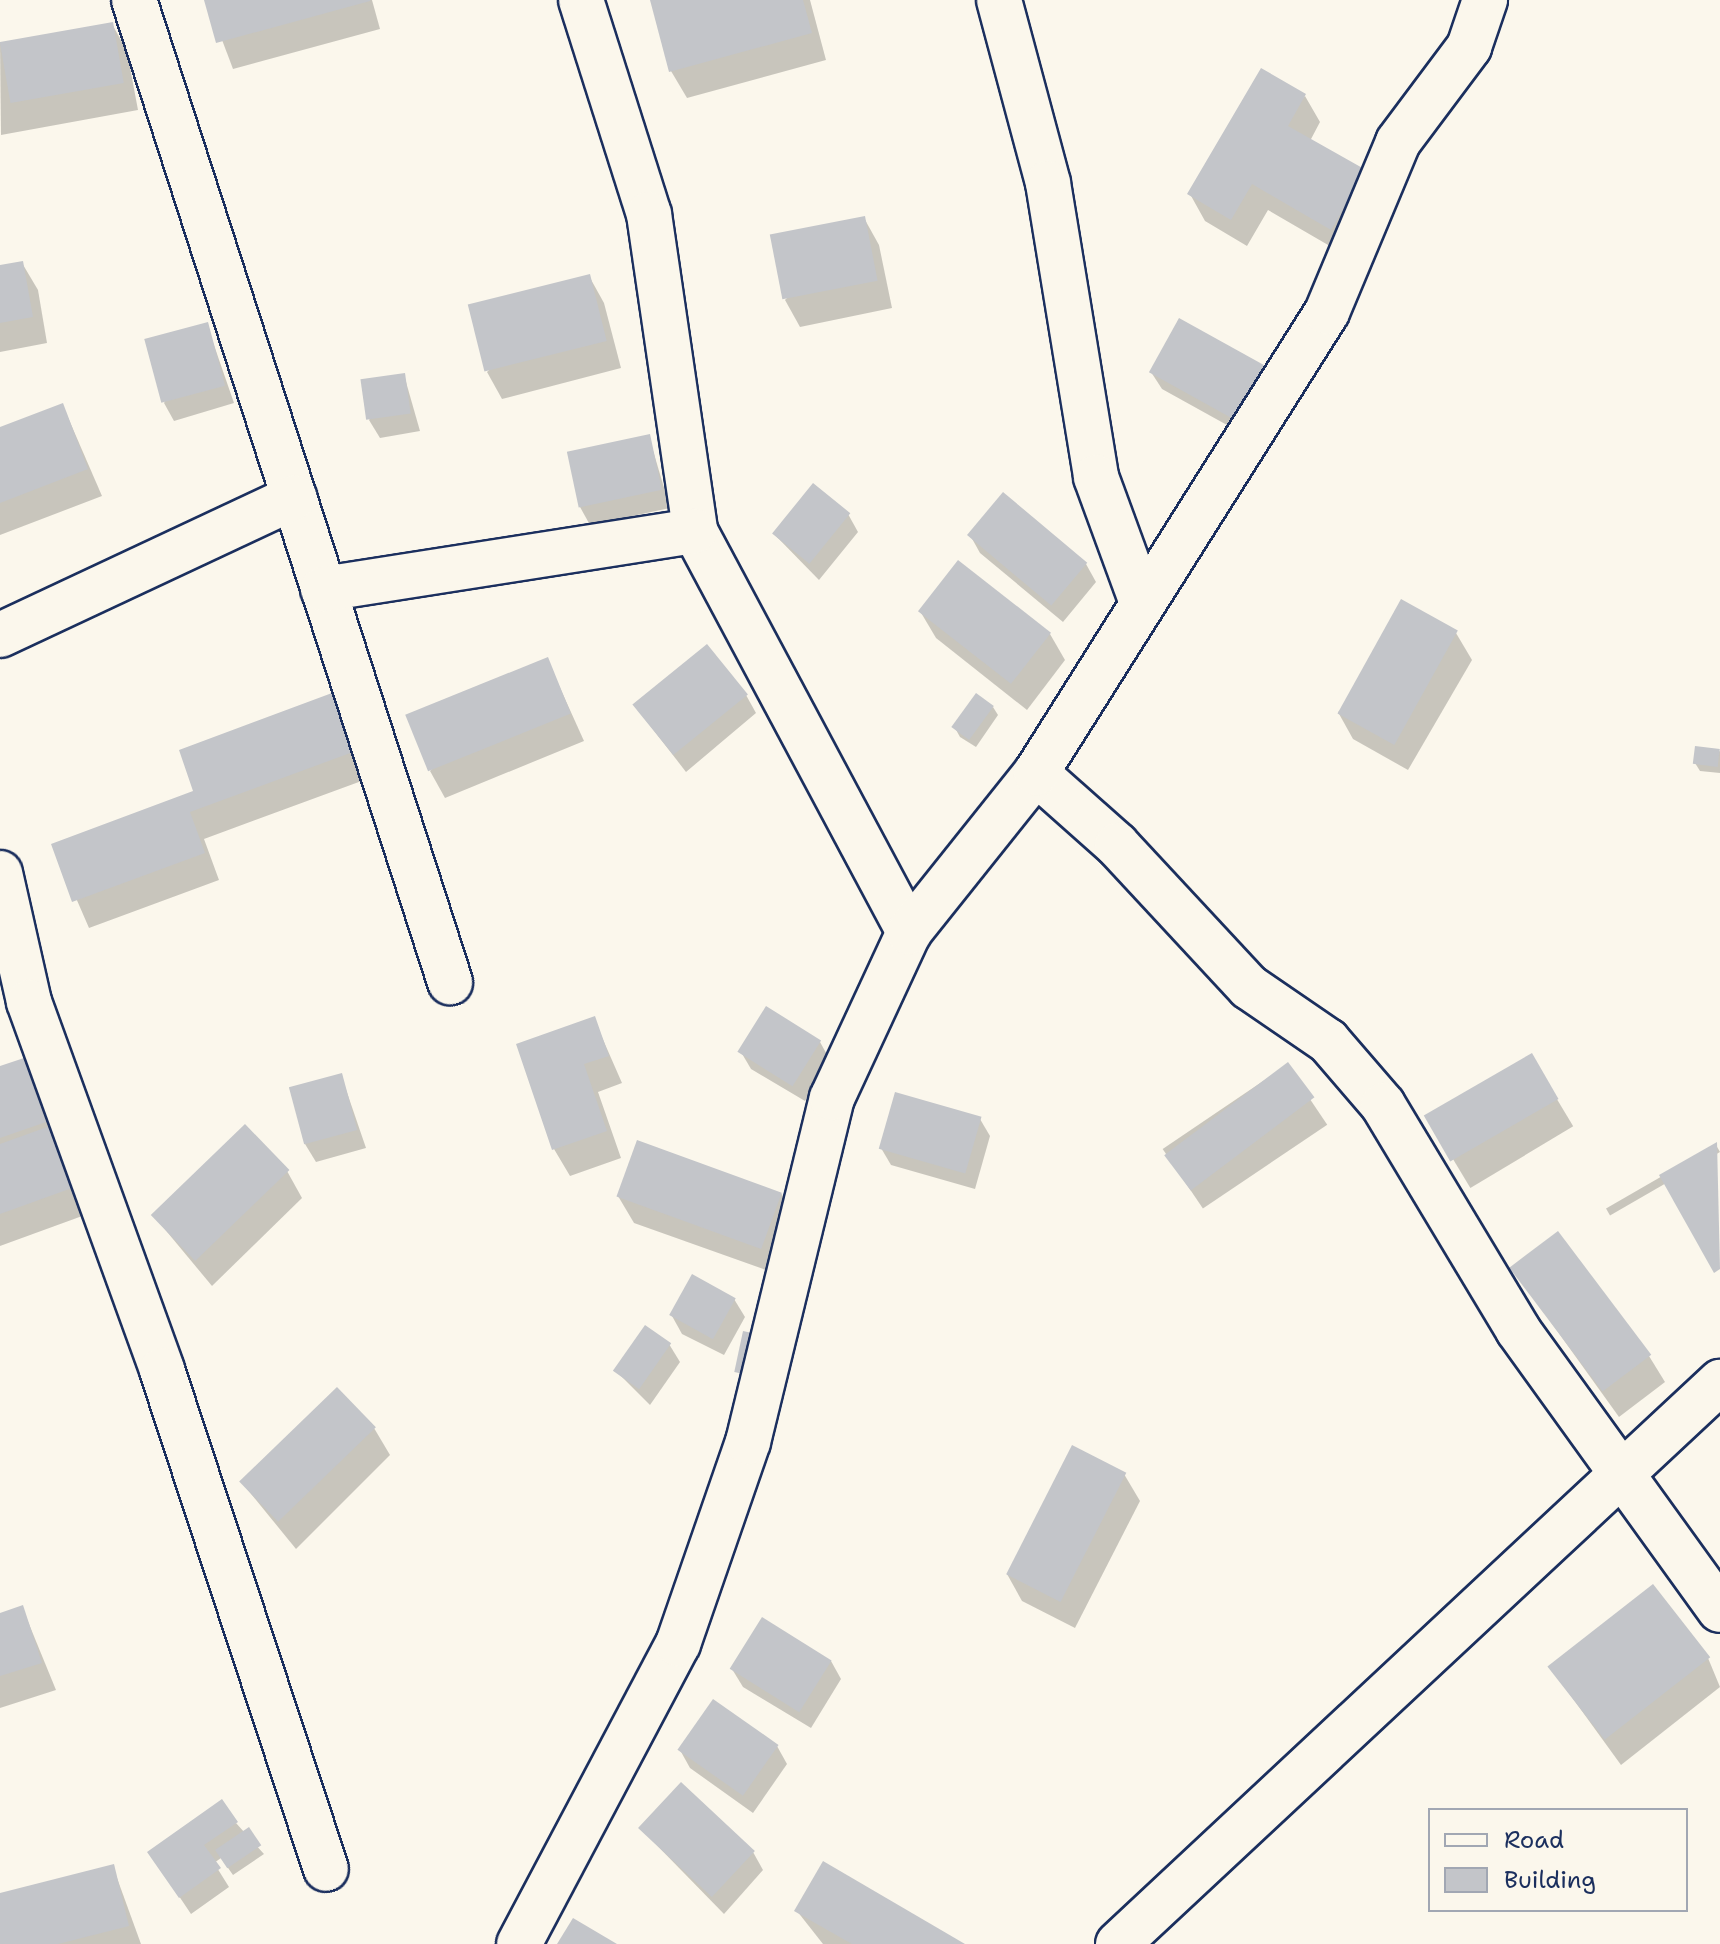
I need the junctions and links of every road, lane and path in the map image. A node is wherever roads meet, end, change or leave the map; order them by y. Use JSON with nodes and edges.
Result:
{"nodes":[{"id":1,"x":134,"y":0,"type":"edge"},
{"id":2,"x":581,"y":0,"type":"edge"},
{"id":3,"x":999,"y":0,"type":"edge"},
{"id":4,"x":1485,"y":0,"type":"edge"},
{"id":5,"x":294,"y":497,"type":"junction"},
{"id":6,"x":695,"y":531,"type":"junction"},
{"id":7,"x":323,"y":589,"type":"junction"},
{"id":8,"x":1141,"y":600,"type":"junction"},
{"id":9,"x":0,"y":635,"type":"edge"},
{"id":10,"x":1036,"y":773,"type":"junction"},
{"id":11,"x":0,"y":873,"type":"edge"},
{"id":12,"x":909,"y":932,"type":"junction"},
{"id":13,"x":450,"y":982,"type":"dead end"},
{"id":14,"x":14,"y":1008,"type":"edge"},
{"id":15,"x":1720,"y":1382,"type":"edge"},
{"id":16,"x":1618,"y":1477,"type":"junction"},
{"id":17,"x":1720,"y":1610,"type":"edge"},
{"id":18,"x":326,"y":1869,"type":"dead end"},
{"id":19,"x":519,"y":1944,"type":"edge"},
{"id":20,"x":1118,"y":1944,"type":"edge"}],
"edges":[{"from":1,"to":5,"type":"street"},
{"from":2,"to":6,"type":"street"},
{"from":3,"to":8,"type":"street"},
{"from":4,"to":8,"type":"street"},
{"from":5,"to":7,"type":"street"},
{"from":5,"to":9,"type":"street"},
{"from":6,"to":7,"type":"street"},
{"from":6,"to":12,"type":"street"},
{"from":7,"to":13,"type":"street"},
{"from":8,"to":10,"type":"street"},
{"from":10,"to":12,"type":"street"},
{"from":10,"to":16,"type":"street"},
{"from":11,"to":14,"type":"street"},
{"from":12,"to":19,"type":"street"},
{"from":14,"to":18,"type":"street"},
{"from":15,"to":16,"type":"street"},
{"from":16,"to":17,"type":"street"},
{"from":16,"to":20,"type":"street"}]}
